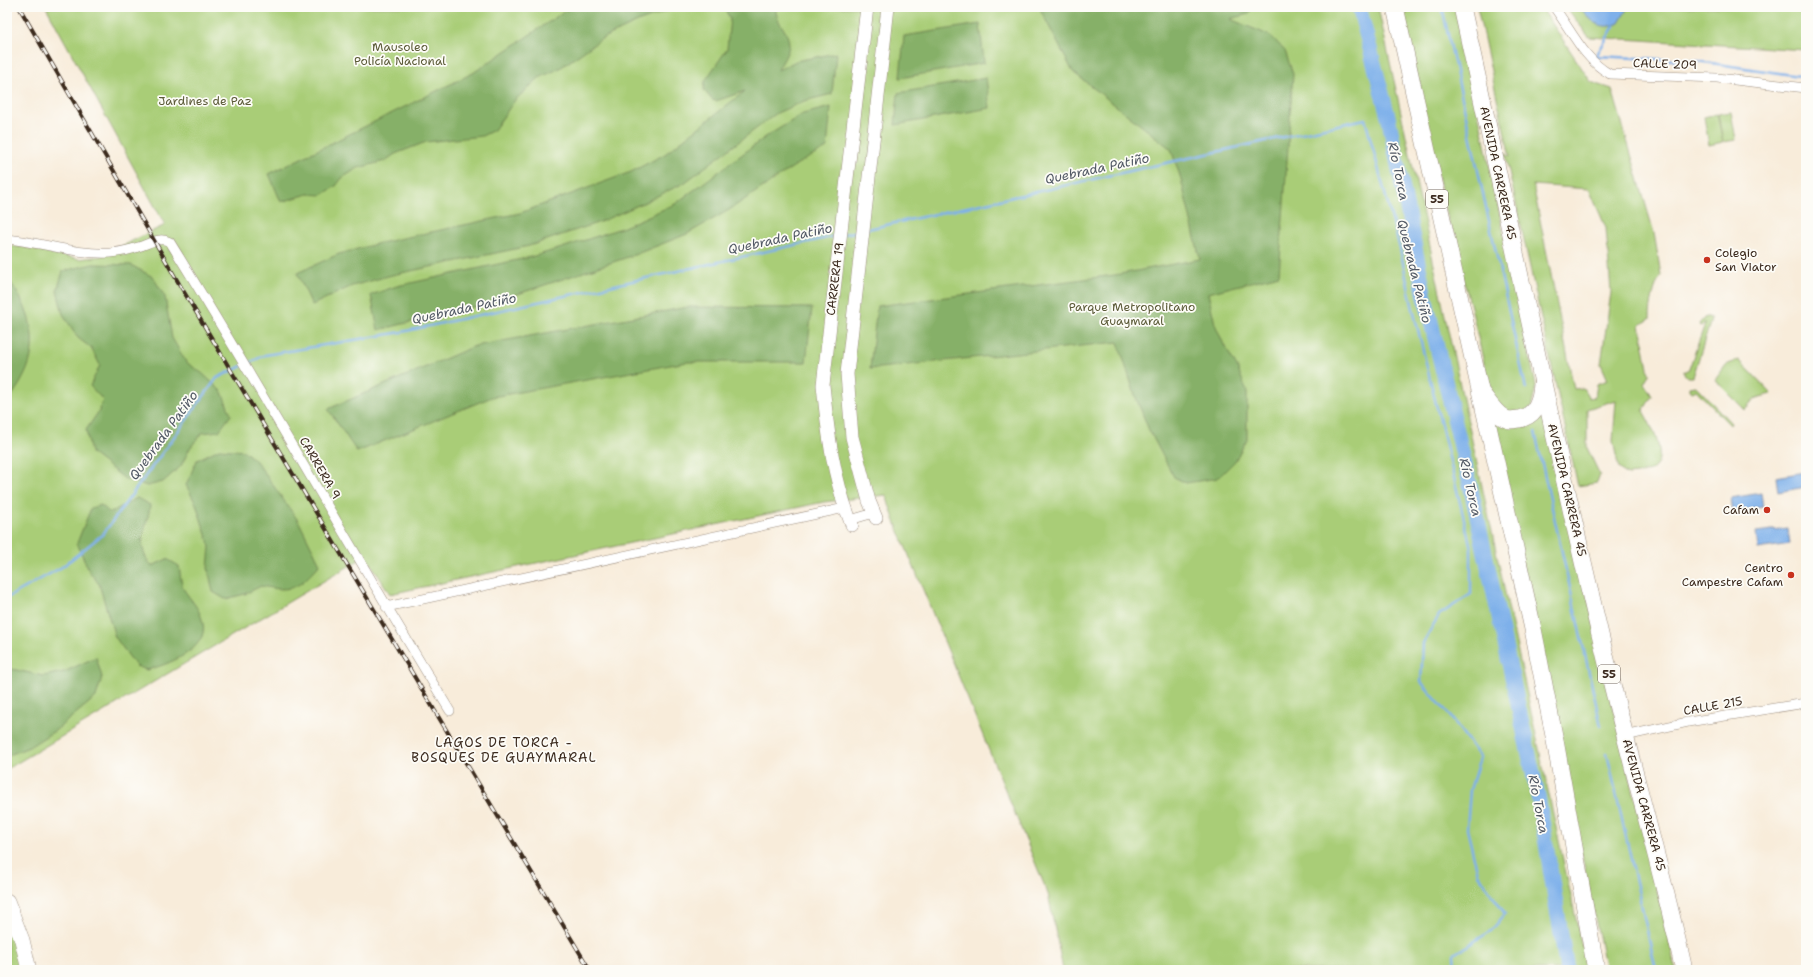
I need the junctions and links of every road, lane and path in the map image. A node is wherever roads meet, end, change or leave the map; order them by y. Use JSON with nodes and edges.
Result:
{"nodes":[{"id":1,"x":867,"y":7,"type":"edge"},
{"id":2,"x":888,"y":7,"type":"edge"},
{"id":3,"x":1395,"y":7,"type":"edge"},
{"id":4,"x":1462,"y":7,"type":"edge"},
{"id":5,"x":1554,"y":7,"type":"edge"},
{"id":6,"x":1806,"y":88,"type":"edge"},
{"id":7,"x":7,"y":239,"type":"edge"},
{"id":8,"x":1543,"y":376,"type":"junction"},
{"id":9,"x":1480,"y":391,"type":"junction"},
{"id":10,"x":875,"y":515,"type":"joint"},
{"id":11,"x":849,"y":517,"type":"junction"},
{"id":12,"x":386,"y":607,"type":"junction"},
{"id":13,"x":1806,"y":703,"type":"edge"},
{"id":14,"x":450,"y":711,"type":"dead end"},
{"id":15,"x":1625,"y":736,"type":"junction"},
{"id":16,"x":7,"y":901,"type":"edge"},
{"id":17,"x":29,"y":970,"type":"edge"},
{"id":18,"x":1596,"y":970,"type":"edge"},
{"id":19,"x":1684,"y":970,"type":"edge"}],
"edges":[{"from":1,"to":11,"type":"main road","name":"CARRERA 19"},
{"from":2,"to":10,"type":"main road","name":"CARRERA 19"},
{"from":3,"to":9,"type":"highway","number":"55"},
{"from":4,"to":8,"type":"highway","name":"AVENIDA CARRERA 45","number":"55"},
{"from":5,"to":6,"type":"street","name":"CALLE 209"},
{"from":7,"to":12,"type":"street","name":"CARRERA 9"},
{"from":8,"to":9,"type":"highway"},
{"from":8,"to":15,"type":"highway","name":"AVENIDA CARRERA 45","number":"55"},
{"from":9,"to":18,"type":"highway","number":"55"},
{"from":10,"to":11,"type":"street"},
{"from":11,"to":12,"type":"street"},
{"from":12,"to":14,"type":"street","name":"CARRERA 9"},
{"from":13,"to":15,"type":"street","name":"CALLE 215"},
{"from":15,"to":19,"type":"highway","name":"AVENIDA CARRERA 45","number":"55"},
{"from":16,"to":17,"type":"main road"}]}
